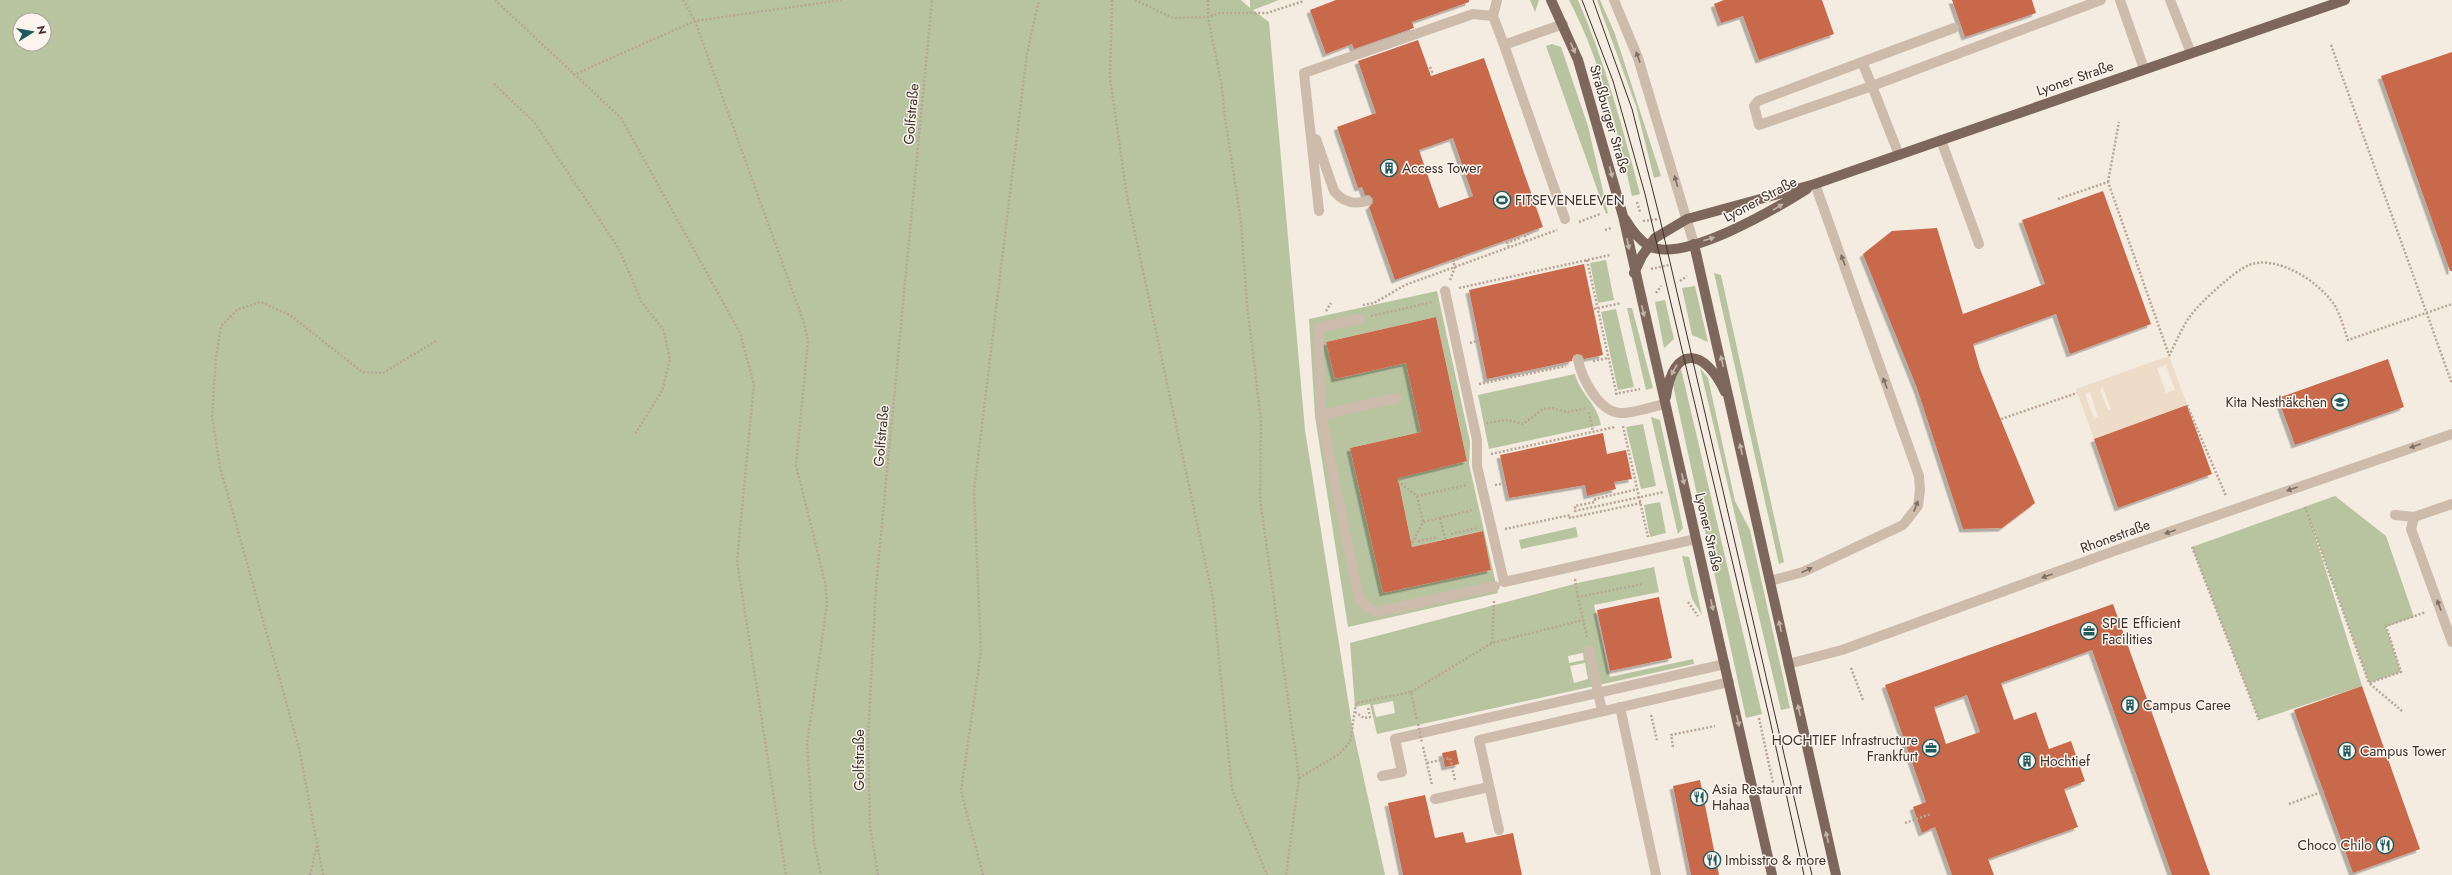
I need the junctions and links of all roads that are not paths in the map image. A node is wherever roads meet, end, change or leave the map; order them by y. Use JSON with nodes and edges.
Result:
{"nodes":[{"id":1,"x":1497,"y":0,"type":"edge"},
{"id":2,"x":1551,"y":0,"type":"edge"},
{"id":3,"x":1614,"y":0,"type":"edge"},
{"id":4,"x":2101,"y":0,"type":"edge"},
{"id":5,"x":2120,"y":0,"type":"edge"},
{"id":6,"x":2170,"y":0,"type":"edge"},
{"id":7,"x":2344,"y":0,"type":"edge"},
{"id":8,"x":2084,"y":3,"type":"edge"},
{"id":9,"x":1493,"y":16,"type":"junction"},
{"id":10,"x":1563,"y":24,"type":"junction"},
{"id":11,"x":1954,"y":28,"type":"dead end"},
{"id":12,"x":1504,"y":45,"type":"junction"},
{"id":13,"x":2191,"y":53,"type":"junction"},
{"id":14,"x":1862,"y":62,"type":"junction"},
{"id":15,"x":2144,"y":69,"type":"junction"},
{"id":16,"x":1872,"y":86,"type":"junction"},
{"id":17,"x":1310,"y":126,"type":"junction"},
{"id":18,"x":1941,"y":140,"type":"junction"},
{"id":19,"x":1899,"y":155,"type":"junction"},
{"id":20,"x":1815,"y":184,"type":"junction"},
{"id":21,"x":1367,"y":201,"type":"dead end"},
{"id":22,"x":1319,"y":211,"type":"dead end"},
{"id":23,"x":1623,"y":216,"type":"junction"},
{"id":24,"x":1687,"y":218,"type":"junction"},
{"id":25,"x":1569,"y":221,"type":"road end"},
{"id":26,"x":1694,"y":244,"type":"junction"},
{"id":27,"x":1979,"y":244,"type":"dead end"},
{"id":28,"x":1649,"y":246,"type":"junction"},
{"id":29,"x":1634,"y":273,"type":"junction"},
{"id":30,"x":1446,"y":295,"type":"road end"},
{"id":31,"x":1359,"y":319,"type":"road end"},
{"id":32,"x":1578,"y":362,"type":"road end"},
{"id":33,"x":1396,"y":398,"type":"dead end"},
{"id":34,"x":1666,"y":404,"type":"junction"},
{"id":35,"x":1733,"y":412,"type":"junction"},
{"id":36,"x":1321,"y":415,"type":"junction"},
{"id":37,"x":2452,"y":434,"type":"edge"},
{"id":38,"x":2451,"y":507,"type":"edge"},
{"id":39,"x":2394,"y":515,"type":"dead end"},
{"id":40,"x":2414,"y":517,"type":"junction"},
{"id":41,"x":1696,"y":539,"type":"junction"},
{"id":42,"x":1770,"y":582,"type":"junction"},
{"id":43,"x":1496,"y":586,"type":"dead end"},
{"id":44,"x":2452,"y":642,"type":"edge"},
{"id":45,"x":1589,"y":650,"type":"road end"},
{"id":46,"x":1725,"y":664,"type":"junction"},
{"id":47,"x":1788,"y":664,"type":"junction"},
{"id":48,"x":1729,"y":682,"type":"junction"},
{"id":49,"x":1598,"y":692,"type":"junction"},
{"id":50,"x":1620,"y":708,"type":"junction"},
{"id":51,"x":1602,"y":711,"type":"junction"},
{"id":52,"x":1382,"y":776,"type":"dead end"},
{"id":53,"x":1489,"y":787,"type":"junction"},
{"id":54,"x":1434,"y":800,"type":"road end"},
{"id":55,"x":1499,"y":830,"type":"dead end"},
{"id":56,"x":1656,"y":875,"type":"edge"},
{"id":57,"x":1772,"y":875,"type":"edge"},
{"id":58,"x":1836,"y":875,"type":"edge"}],
"edges":[{"from":1,"to":9,"type":"street"},
{"from":2,"to":10,"type":"main road","name":"Straßburger Straße"},
{"from":24,"to":3,"type":"street","one_way":true},
{"from":4,"to":8,"type":"street"},
{"from":5,"to":15,"type":"street"},
{"from":6,"to":13,"type":"street"},
{"from":7,"to":13,"type":"main road","name":"Lyoner Straße"},
{"from":8,"to":16,"type":"street"},
{"from":9,"to":12,"type":"street"},
{"from":9,"to":17,"type":"street"},
{"from":10,"to":12,"type":"street"},
{"from":10,"to":23,"type":"main road","name":"Straßburger Straße","one_way":true},
{"from":11,"to":14,"type":"street"},
{"from":12,"to":25,"type":"street"},
{"from":13,"to":15,"type":"main road","name":"Lyoner Straße"},
{"from":14,"to":16,"type":"street"},
{"from":14,"to":16,"type":"street"},
{"from":15,"to":18,"type":"main road","name":"Lyoner Straße"},
{"from":16,"to":19,"type":"street"},
{"from":17,"to":21,"type":"street"},
{"from":17,"to":22,"type":"street"},
{"from":18,"to":19,"type":"main road","name":"Lyoner Straße"},
{"from":18,"to":27,"type":"street"},
{"from":19,"to":20,"type":"main road","name":"Lyoner Straße"},
{"from":20,"to":24,"type":"main road","name":"Lyoner Straße"},
{"from":26,"to":20,"type":"main road","name":"Lyoner Straße","one_way":true},
{"from":42,"to":20,"type":"street","one_way":true},
{"from":23,"to":28,"type":"main road"},
{"from":23,"to":29,"type":"main road","name":"Straßburger Straße","one_way":true},
{"from":24,"to":26,"type":"street"},
{"from":24,"to":28,"type":"main road","name":"Lyoner Straße"},
{"from":26,"to":28,"type":"main road","name":"Lyoner Straße"},
{"from":35,"to":26,"type":"main road","one_way":true},
{"from":28,"to":29,"type":"main road","name":"Lyoner Straße"},
{"from":29,"to":34,"type":"main road","name":"Lyoner Straße","one_way":true},
{"from":30,"to":41,"type":"street"},
{"from":31,"to":36,"type":"street"},
{"from":32,"to":34,"type":"street"},
{"from":33,"to":36,"type":"street"},
{"from":35,"to":34,"type":"main road","one_way":true},
{"from":34,"to":41,"type":"main road","name":"Lyoner Straße","one_way":true},
{"from":42,"to":35,"type":"main road","one_way":true},
{"from":36,"to":43,"type":"street"},
{"from":37,"to":47,"type":"street","name":"Rhonestraße","one_way":true},
{"from":38,"to":40,"type":"street"},
{"from":39,"to":40,"type":"street"},
{"from":44,"to":40,"type":"street","one_way":true},
{"from":41,"to":46,"type":"main road","name":"Lyoner Straße","one_way":true},
{"from":47,"to":42,"type":"main road","one_way":true},
{"from":45,"to":49,"type":"street"},
{"from":46,"to":48,"type":"main road","name":"Lyoner Straße"},
{"from":46,"to":49,"type":"street"},
{"from":58,"to":47,"type":"main road","one_way":true},
{"from":48,"to":50,"type":"street"},
{"from":48,"to":57,"type":"main road","name":"Lyoner Straße","one_way":true},
{"from":49,"to":51,"type":"street"},
{"from":49,"to":52,"type":"street"},
{"from":50,"to":51,"type":"street"},
{"from":50,"to":56,"type":"street"},
{"from":51,"to":53,"type":"street"},
{"from":53,"to":54,"type":"street"},
{"from":53,"to":55,"type":"street"}]}
